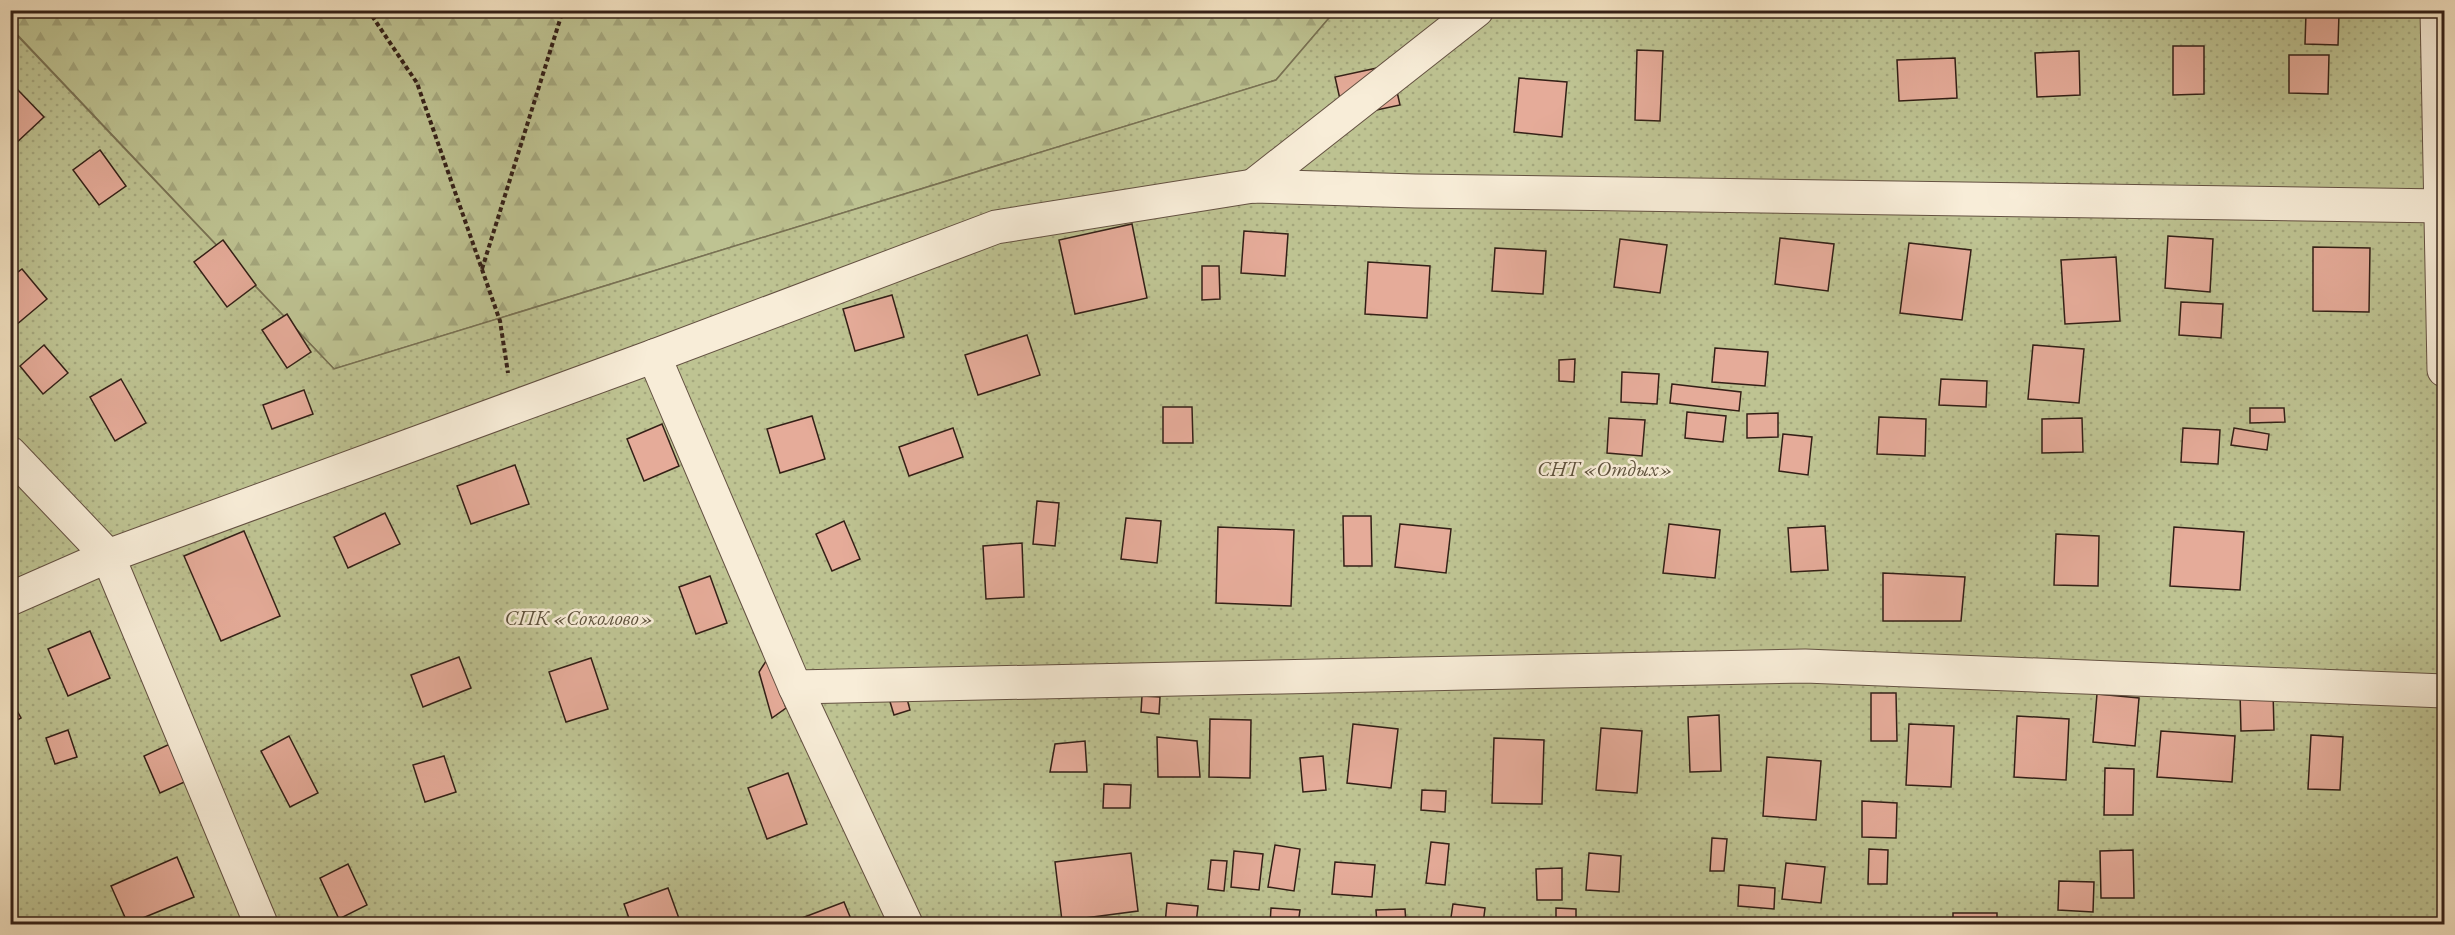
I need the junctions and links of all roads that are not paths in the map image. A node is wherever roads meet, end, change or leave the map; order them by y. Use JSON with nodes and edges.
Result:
{"nodes":[{"id":1,"x":1477,"y":10,"type":"edge"},
{"id":2,"x":2437,"y":10,"type":"edge"},
{"id":3,"x":1253,"y":186,"type":"junction"},
{"id":4,"x":2443,"y":206,"type":"edge"},
{"id":5,"x":654,"y":356,"type":"junction"},
{"id":6,"x":2445,"y":370,"type":"edge"},
{"id":7,"x":10,"y":453,"type":"edge"},
{"id":8,"x":108,"y":556,"type":"junction"},
{"id":9,"x":10,"y":599,"type":"edge"},
{"id":10,"x":795,"y":687,"type":"junction"},
{"id":11,"x":2445,"y":691,"type":"edge"},
{"id":12,"x":261,"y":924,"type":"edge"},
{"id":13,"x":906,"y":924,"type":"edge"}],
"edges":[{"from":1,"to":3,"type":"street"},
{"from":2,"to":4,"type":"street"},
{"from":3,"to":4,"type":"street"},
{"from":3,"to":5,"type":"street"},
{"from":4,"to":6,"type":"street"},
{"from":5,"to":8,"type":"street"},
{"from":5,"to":10,"type":"street"},
{"from":7,"to":8,"type":"street"},
{"from":8,"to":9,"type":"street"},
{"from":8,"to":12,"type":"street"},
{"from":10,"to":11,"type":"street"},
{"from":10,"to":13,"type":"street"}]}
